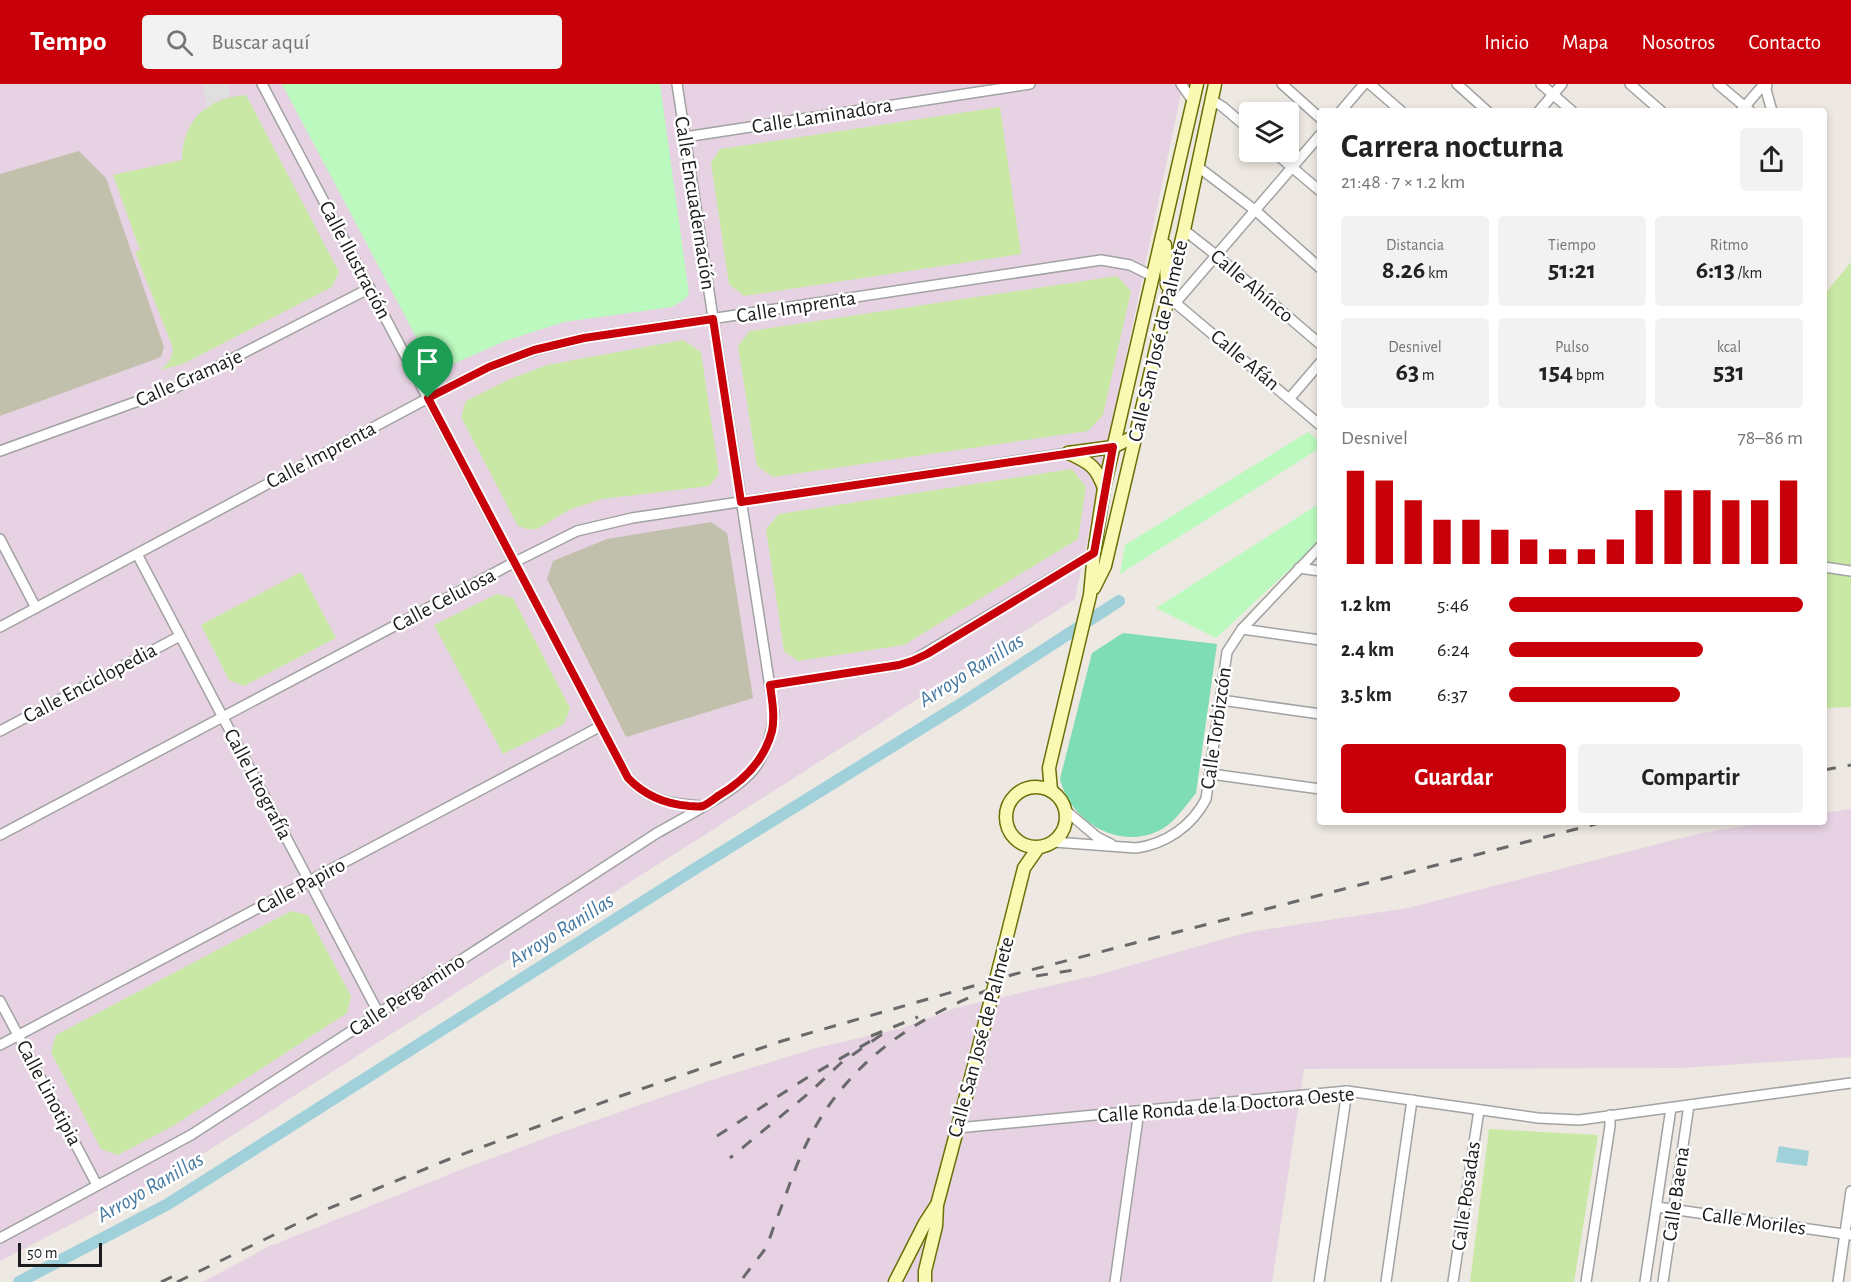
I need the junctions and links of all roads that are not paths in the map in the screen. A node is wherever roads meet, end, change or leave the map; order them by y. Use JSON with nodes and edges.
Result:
{"nodes":[{"id":1,"x":262,"y":84,"type":"edge"},
{"id":2,"x":677,"y":84,"type":"edge"},
{"id":3,"x":1030,"y":84,"type":"edge"},
{"id":4,"x":1181,"y":84,"type":"edge"},
{"id":5,"x":1197,"y":84,"type":"edge"},
{"id":6,"x":1215,"y":84,"type":"edge"},
{"id":7,"x":1282,"y":84,"type":"edge"},
{"id":8,"x":1364,"y":84,"type":"edge"},
{"id":9,"x":1370,"y":84,"type":"edge"},
{"id":10,"x":1457,"y":84,"type":"edge"},
{"id":11,"x":1541,"y":84,"type":"edge"},
{"id":12,"x":1562,"y":84,"type":"edge"},
{"id":13,"x":1630,"y":84,"type":"edge"},
{"id":14,"x":1718,"y":84,"type":"edge"},
{"id":15,"x":1766,"y":84,"type":"edge"},
{"id":16,"x":1553,"y":94,"type":"junction"},
{"id":17,"x":1212,"y":100,"type":"junction"},
{"id":18,"x":1193,"y":101,"type":"junction"},
{"id":19,"x":1344,"y":108,"type":"edge"},
{"id":20,"x":1398,"y":108,"type":"edge"},
{"id":21,"x":1484,"y":108,"type":"edge"},
{"id":22,"x":1541,"y":108,"type":"edge"},
{"id":23,"x":1569,"y":108,"type":"edge"},
{"id":24,"x":1658,"y":108,"type":"edge"},
{"id":25,"x":1743,"y":108,"type":"edge"},
{"id":26,"x":1747,"y":108,"type":"edge"},
{"id":27,"x":1771,"y":108,"type":"edge"},
{"id":28,"x":1317,"y":115,"type":"edge"},
{"id":29,"x":1239,"y":121,"type":"edge"},
{"id":30,"x":685,"y":137,"type":"junction"},
{"id":31,"x":1317,"y":138,"type":"edge"},
{"id":32,"x":1286,"y":162,"type":"edge"},
{"id":33,"x":1197,"y":166,"type":"junction"},
{"id":34,"x":1292,"y":167,"type":"junction"},
{"id":35,"x":1317,"y":189,"type":"edge"},
{"id":36,"x":1256,"y":211,"type":"junction"},
{"id":37,"x":1165,"y":226,"type":"junction"},
{"id":38,"x":1184,"y":230,"type":"junction"},
{"id":39,"x":1216,"y":255,"type":"junction"},
{"id":40,"x":1317,"y":265,"type":"edge"},
{"id":41,"x":1154,"y":277,"type":"junction"},
{"id":42,"x":370,"y":288,"type":"junction"},
{"id":43,"x":1172,"y":300,"type":"junction"},
{"id":44,"x":713,"y":319,"type":"junction"},
{"id":45,"x":1317,"y":341,"type":"edge"},
{"id":46,"x":1317,"y":366,"type":"edge"},
{"id":47,"x":428,"y":398,"type":"junction"},
{"id":48,"x":1290,"y":398,"type":"junction"},
{"id":49,"x":1317,"y":422,"type":"edge"},
{"id":50,"x":1135,"y":436,"type":"junction"},
{"id":51,"x":1113,"y":447,"type":"junction"},
{"id":52,"x":0,"y":451,"type":"edge"},
{"id":53,"x":1068,"y":453,"type":"junction"},
{"id":54,"x":1104,"y":488,"type":"junction"},
{"id":55,"x":741,"y":502,"type":"junction"},
{"id":56,"x":0,"y":539,"type":"edge"},
{"id":57,"x":1317,"y":550,"type":"edge"},
{"id":58,"x":1094,"y":553,"type":"junction"},
{"id":59,"x":137,"y":554,"type":"junction"},
{"id":60,"x":515,"y":562,"type":"junction"},
{"id":61,"x":1827,"y":567,"type":"edge"},
{"id":62,"x":1299,"y":568,"type":"junction"},
{"id":63,"x":1317,"y":571,"type":"edge"},
{"id":64,"x":1851,"y":571,"type":"edge"},
{"id":65,"x":1090,"y":595,"type":"junction"},
{"id":66,"x":36,"y":608,"type":"junction"},
{"id":67,"x":0,"y":627,"type":"edge"},
{"id":68,"x":1242,"y":629,"type":"junction"},
{"id":69,"x":180,"y":636,"type":"junction"},
{"id":70,"x":1317,"y":640,"type":"edge"},
{"id":71,"x":770,"y":685,"type":"junction"},
{"id":72,"x":1221,"y":700,"type":"junction"},
{"id":73,"x":774,"y":713,"type":"joint"},
{"id":74,"x":1317,"y":714,"type":"edge"},
{"id":75,"x":223,"y":717,"type":"junction"},
{"id":76,"x":601,"y":726,"type":"junction"},
{"id":77,"x":0,"y":731,"type":"edge"},
{"id":78,"x":1050,"y":768,"type":"junction"},
{"id":79,"x":1211,"y":774,"type":"junction"},
{"id":80,"x":1034,"y":787,"type":"junction"},
{"id":81,"x":1317,"y":789,"type":"edge"},
{"id":82,"x":1051,"y":791,"type":"junction"},
{"id":83,"x":702,"y":807,"type":"junction"},
{"id":84,"x":1065,"y":810,"type":"junction"},
{"id":85,"x":0,"y":835,"type":"edge"},
{"id":86,"x":1054,"y":842,"type":"junction"},
{"id":87,"x":1020,"y":843,"type":"junction"},
{"id":88,"x":1116,"y":847,"type":"junction"},
{"id":89,"x":1038,"y":848,"type":"junction"},
{"id":90,"x":1024,"y":868,"type":"junction"},
{"id":91,"x":309,"y":881,"type":"junction"},
{"id":92,"x":0,"y":1001,"type":"edge"},
{"id":93,"x":379,"y":1014,"type":"junction"},
{"id":94,"x":18,"y":1035,"type":"junction"},
{"id":95,"x":0,"y":1045,"type":"edge"},
{"id":96,"x":1851,"y":1083,"type":"edge"},
{"id":97,"x":1347,"y":1091,"type":"junction"},
{"id":98,"x":1412,"y":1100,"type":"junction"},
{"id":99,"x":1689,"y":1105,"type":"junction"},
{"id":100,"x":1671,"y":1108,"type":"junction"},
{"id":101,"x":1479,"y":1110,"type":"junction"},
{"id":102,"x":1139,"y":1112,"type":"junction"},
{"id":103,"x":1610,"y":1115,"type":"junction"},
{"id":104,"x":957,"y":1128,"type":"junction"},
{"id":105,"x":97,"y":1185,"type":"junction"},
{"id":106,"x":1851,"y":1191,"type":"edge"},
{"id":107,"x":937,"y":1206,"type":"junction"},
{"id":108,"x":1657,"y":1207,"type":"junction"},
{"id":109,"x":1674,"y":1209,"type":"junction"},
{"id":110,"x":1848,"y":1235,"type":"edge"},
{"id":111,"x":0,"y":1238,"type":"edge"},
{"id":112,"x":895,"y":1282,"type":"edge"},
{"id":113,"x":925,"y":1282,"type":"edge"},
{"id":114,"x":1115,"y":1282,"type":"edge"},
{"id":115,"x":1319,"y":1282,"type":"edge"},
{"id":116,"x":1386,"y":1282,"type":"edge"},
{"id":117,"x":1453,"y":1282,"type":"edge"},
{"id":118,"x":1586,"y":1282,"type":"edge"},
{"id":119,"x":1646,"y":1282,"type":"edge"},
{"id":120,"x":1663,"y":1282,"type":"edge"},
{"id":121,"x":1838,"y":1282,"type":"edge"}],
"edges":[{"from":1,"to":42,"type":"street","name":"Calle Ilustración"},
{"from":2,"to":30,"type":"street","name":"Calle Encuadernación"},
{"from":3,"to":30,"type":"street","name":"Calle Laminadora"},
{"from":4,"to":18,"type":"street"},
{"from":5,"to":18,"type":"street","name":"Calle San José de Palmete"},
{"from":6,"to":17,"type":"street","name":"Calle San José de Palmete"},
{"from":7,"to":28,"type":"street"},
{"from":8,"to":19,"type":"street"},
{"from":9,"to":20,"type":"street"},
{"from":10,"to":21,"type":"street"},
{"from":11,"to":16,"type":"street"},
{"from":12,"to":16,"type":"street"},
{"from":13,"to":24,"type":"street"},
{"from":14,"to":25,"type":"street"},
{"from":15,"to":26,"type":"street"},
{"from":15,"to":27,"type":"street"},
{"from":16,"to":22,"type":"street"},
{"from":16,"to":23,"type":"street"},
{"from":17,"to":29,"type":"street"},
{"from":17,"to":33,"type":"street","name":"Calle San José de Palmete"},
{"from":18,"to":37,"type":"street","name":"Calle San José de Palmete"},
{"from":30,"to":44,"type":"street","name":"Calle Encuadernación"},
{"from":31,"to":34,"type":"street"},
{"from":32,"to":34,"type":"street"},
{"from":33,"to":36,"type":"street"},
{"from":33,"to":38,"type":"street","name":"Calle San José de Palmete"},
{"from":34,"to":35,"type":"street"},
{"from":34,"to":36,"type":"street"},
{"from":36,"to":39,"type":"street"},
{"from":36,"to":40,"type":"street"},
{"from":37,"to":41,"type":"street","name":"Calle San José de Palmete"},
{"from":37,"to":43,"type":"street"},
{"from":38,"to":39,"type":"street","name":"Calle Ahínco"},
{"from":38,"to":43,"type":"street","name":"Calle San José de Palmete"},
{"from":39,"to":43,"type":"street"},
{"from":39,"to":45,"type":"street","name":"Calle Ahínco"},
{"from":41,"to":43,"type":"street"},
{"from":41,"to":44,"type":"street","name":"Calle Imprenta"},
{"from":41,"to":51,"type":"street","name":"Calle San José de Palmete"},
{"from":42,"to":47,"type":"street","name":"Calle Ilustración"},
{"from":42,"to":52,"type":"street","name":"Calle Gramaje"},
{"from":43,"to":48,"type":"street","name":"Calle Afán"},
{"from":43,"to":50,"type":"street","name":"Calle San José de Palmete"},
{"from":44,"to":47,"type":"street","name":"Calle Imprenta"},
{"from":44,"to":55,"type":"street","name":"Calle Encuadernación"},
{"from":46,"to":48,"type":"street"},
{"from":47,"to":59,"type":"street","name":"Calle Imprenta"},
{"from":47,"to":60,"type":"street","name":"Calle Ilustración"},
{"from":48,"to":49,"type":"street","name":"Calle Afán"},
{"from":50,"to":51,"type":"street"},
{"from":50,"to":65,"type":"street","name":"Calle San José de Palmete"},
{"from":51,"to":53,"type":"street"},
{"from":51,"to":54,"type":"street","name":"Calle San José de Palmete"},
{"from":53,"to":54,"type":"street"},
{"from":53,"to":55,"type":"street","name":"Calle Celulosa"},
{"from":54,"to":58,"type":"street","name":"Calle San José de Palmete"},
{"from":55,"to":60,"type":"street","name":"Calle Celulosa"},
{"from":55,"to":71,"type":"street","name":"Calle Encuadernación"},
{"from":56,"to":66,"type":"street"},
{"from":57,"to":62,"type":"street","name":"Calle Torbizcón"},
{"from":58,"to":65,"type":"street","name":"Calle San José de Palmete"},
{"from":58,"to":71,"type":"street"},
{"from":59,"to":66,"type":"street","name":"Calle Imprenta"},
{"from":59,"to":69,"type":"street","name":"Calle Litografía"},
{"from":60,"to":75,"type":"street","name":"Calle Celulosa"},
{"from":60,"to":76,"type":"street","name":"Calle Ilustración"},
{"from":61,"to":64,"type":"street"},
{"from":62,"to":63,"type":"street"},
{"from":62,"to":68,"type":"street","name":"Calle Torbizcón"},
{"from":65,"to":78,"type":"street","name":"Calle San José de Palmete"},
{"from":66,"to":67,"type":"street","name":"Calle Imprenta"},
{"from":68,"to":70,"type":"street"},
{"from":68,"to":72,"type":"street","name":"Calle Torbizcón"},
{"from":69,"to":75,"type":"street","name":"Calle Litografía"},
{"from":69,"to":77,"type":"street","name":"Calle Enciclopedia"},
{"from":71,"to":73,"type":"street","name":"Calle Encuadernación"},
{"from":72,"to":74,"type":"street"},
{"from":72,"to":79,"type":"street","name":"Calle Torbizcón"},
{"from":73,"to":83,"type":"street","name":"Calle Pergamino"},
{"from":75,"to":85,"type":"street","name":"Calle Celulosa"},
{"from":75,"to":91,"type":"street","name":"Calle Litografía"},
{"from":76,"to":83,"type":"street","name":"Calle Ilustración"},
{"from":76,"to":91,"type":"street","name":"Calle Papiro"},
{"from":78,"to":80,"type":"street","name":"Calle San José de Palmete"},
{"from":78,"to":82,"type":"street","name":"Calle San José de Palmete"},
{"from":79,"to":81,"type":"street"},
{"from":79,"to":88,"type":"street","name":"Calle Torbizcón"},
{"from":80,"to":82,"type":"street"},
{"from":80,"to":87,"type":"street"},
{"from":82,"to":84,"type":"street"},
{"from":83,"to":93,"type":"street","name":"Calle Pergamino"},
{"from":84,"to":86,"type":"street"},
{"from":84,"to":88,"type":"street"},
{"from":86,"to":88,"type":"street","name":"Calle Torbizcón"},
{"from":86,"to":89,"type":"street"},
{"from":87,"to":89,"type":"street"},
{"from":87,"to":90,"type":"street","name":"Calle San José de Palmete"},
{"from":89,"to":90,"type":"street","name":"Calle San José de Palmete"},
{"from":90,"to":104,"type":"street","name":"Calle San José de Palmete","bridge":true},
{"from":91,"to":93,"type":"street","name":"Calle Litografía"},
{"from":91,"to":94,"type":"street","name":"Calle Papiro"},
{"from":92,"to":94,"type":"street","name":"Calle Linotipia"},
{"from":93,"to":105,"type":"street","name":"Calle Pergamino"},
{"from":94,"to":95,"type":"street","name":"Calle Papiro"},
{"from":94,"to":105,"type":"street","name":"Calle Linotipia"},
{"from":96,"to":99,"type":"street","name":"Calle Ronda de la Doctora Oeste"},
{"from":97,"to":98,"type":"street","name":"Calle Ronda de la Doctora Oeste"},
{"from":97,"to":102,"type":"street","name":"Calle Ronda de la Doctora Oeste"},
{"from":97,"to":115,"type":"street"},
{"from":98,"to":101,"type":"street","name":"Calle Ronda de la Doctora Oeste"},
{"from":98,"to":116,"type":"street"},
{"from":99,"to":100,"type":"street","name":"Calle Ronda de la Doctora Oeste"},
{"from":99,"to":109,"type":"street","name":"Calle Baena"},
{"from":100,"to":103,"type":"street","name":"Calle Ronda de la Doctora Oeste"},
{"from":100,"to":108,"type":"street","name":"Calle Baena"},
{"from":101,"to":103,"type":"street","name":"Calle Ronda de la Doctora Oeste"},
{"from":101,"to":117,"type":"street","name":"Calle Posadas"},
{"from":102,"to":104,"type":"street","name":"Calle Ronda de la Doctora Oeste"},
{"from":102,"to":114,"type":"street"},
{"from":103,"to":118,"type":"street"},
{"from":104,"to":107,"type":"street","name":"Calle San José de Palmete"},
{"from":105,"to":111,"type":"street","name":"Calle Pergamino"},
{"from":106,"to":110,"type":"street"},
{"from":107,"to":112,"type":"street","name":"Calle San José de Palmete"},
{"from":107,"to":113,"type":"street","name":"Calle San José de Palmete"},
{"from":108,"to":109,"type":"street","name":"Calle Moriles"},
{"from":108,"to":119,"type":"street","name":"Calle Baena"},
{"from":109,"to":110,"type":"street","name":"Calle Moriles"},
{"from":109,"to":120,"type":"street","name":"Calle Baena"},
{"from":110,"to":121,"type":"street"}]}
